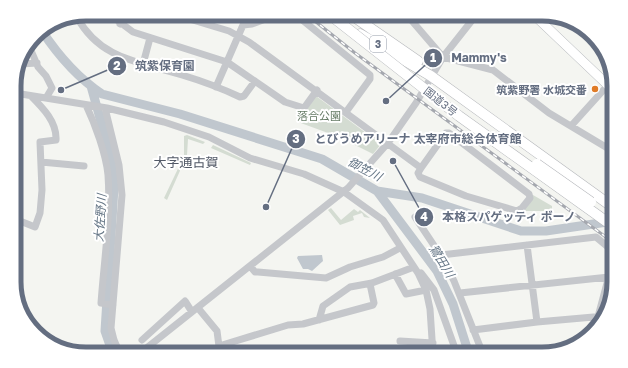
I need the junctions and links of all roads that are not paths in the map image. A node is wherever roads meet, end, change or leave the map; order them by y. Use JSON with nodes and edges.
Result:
{"nodes":[{"id":1,"x":80,"y":21,"type":"edge"},
{"id":2,"x":117,"y":21,"type":"edge"},
{"id":3,"x":122,"y":21,"type":"edge"},
{"id":4,"x":198,"y":21,"type":"edge"},
{"id":5,"x":263,"y":21,"type":"edge"},
{"id":6,"x":303,"y":21,"type":"edge"},
{"id":7,"x":336,"y":21,"type":"edge"},
{"id":8,"x":338,"y":21,"type":"edge"},
{"id":9,"x":349,"y":21,"type":"edge"},
{"id":10,"x":360,"y":21,"type":"edge"},
{"id":11,"x":412,"y":21,"type":"edge"},
{"id":12,"x":471,"y":21,"type":"edge"},
{"id":13,"x":539,"y":21,"type":"edge"},
{"id":14,"x":202,"y":22,"type":"joint"},
{"id":15,"x":120,"y":24,"type":"junction"},
{"id":16,"x":238,"y":36,"type":"junction"},
{"id":17,"x":150,"y":38,"type":"junction"},
{"id":18,"x":31,"y":51,"type":"edge"},
{"id":19,"x":443,"y":57,"type":"junction"},
{"id":20,"x":227,"y":62,"type":"junction"},
{"id":21,"x":24,"y":64,"type":"edge"},
{"id":22,"x":37,"y":64,"type":"junction"},
{"id":23,"x":143,"y":64,"type":"junction"},
{"id":24,"x":432,"y":74,"type":"junction"},
{"id":25,"x":255,"y":81,"type":"junction"},
{"id":26,"x":607,"y":84,"type":"edge"},
{"id":27,"x":216,"y":87,"type":"junction"},
{"id":28,"x":317,"y":90,"type":"junction"},
{"id":29,"x":607,"y":92,"type":"edge"},
{"id":30,"x":21,"y":94,"type":"edge"},
{"id":31,"x":31,"y":96,"type":"junction"},
{"id":32,"x":46,"y":98,"type":"junction"},
{"id":33,"x":87,"y":105,"type":"junction"},
{"id":34,"x":104,"y":108,"type":"junction"},
{"id":35,"x":346,"y":112,"type":"junction"},
{"id":36,"x":571,"y":126,"type":"junction"},
{"id":37,"x":386,"y":145,"type":"junction"},
{"id":38,"x":607,"y":148,"type":"edge"},
{"id":39,"x":42,"y":162,"type":"junction"},
{"id":40,"x":84,"y":166,"type":"dead end"},
{"id":41,"x":421,"y":168,"type":"junction"},
{"id":42,"x":346,"y":190,"type":"junction"},
{"id":43,"x":607,"y":200,"type":"edge"},
{"id":44,"x":607,"y":214,"type":"edge"},
{"id":45,"x":415,"y":217,"type":"dead end"},
{"id":46,"x":21,"y":221,"type":"edge"},
{"id":47,"x":607,"y":222,"type":"edge"},
{"id":48,"x":527,"y":245,"type":"junction"},
{"id":49,"x":607,"y":247,"type":"edge"},
{"id":50,"x":400,"y":248,"type":"junction"},
{"id":51,"x":441,"y":255,"type":"junction"},
{"id":52,"x":250,"y":266,"type":"junction"},
{"id":53,"x":414,"y":267,"type":"junction"},
{"id":54,"x":395,"y":274,"type":"junction"},
{"id":55,"x":607,"y":277,"type":"edge"},
{"id":56,"x":607,"y":283,"type":"edge"},
{"id":57,"x":370,"y":284,"type":"junction"},
{"id":58,"x":532,"y":284,"type":"junction"},
{"id":59,"x":426,"y":290,"type":"junction"},
{"id":60,"x":460,"y":293,"type":"junction"},
{"id":61,"x":113,"y":305,"type":"junction"},
{"id":62,"x":195,"y":310,"type":"junction"},
{"id":63,"x":597,"y":315,"type":"joint"},
{"id":64,"x":319,"y":320,"type":"junction"},
{"id":65,"x":537,"y":322,"type":"junction"},
{"id":66,"x":473,"y":330,"type":"junction"},
{"id":67,"x":142,"y":340,"type":"dead end"},
{"id":68,"x":400,"y":341,"type":"dead end"},
{"id":69,"x":433,"y":343,"type":"junction"},
{"id":70,"x":219,"y":346,"type":"joint"},
{"id":71,"x":117,"y":347,"type":"edge"},
{"id":72,"x":148,"y":347,"type":"edge"},
{"id":73,"x":433,"y":347,"type":"edge"},
{"id":74,"x":455,"y":347,"type":"edge"},
{"id":75,"x":480,"y":347,"type":"edge"}],
"edges":[{"from":1,"to":23,"type":"street"},
{"from":2,"to":15,"type":"street"},
{"from":3,"to":15,"type":"street"},
{"from":4,"to":14,"type":"street"},
{"from":5,"to":16,"type":"street"},
{"from":6,"to":35,"type":"street"},
{"from":7,"to":24,"type":"highway","number":"3"},
{"from":8,"to":47,"type":"highway","name":"国道3号","number":"3","bridge":true},
{"from":9,"to":44,"type":"highway","name":"国道3号","number":"3","bridge":true},
{"from":10,"to":24,"type":"highway","number":"3"},
{"from":11,"to":19,"type":"street"},
{"from":12,"to":19,"type":"street"},
{"from":13,"to":26,"type":"main road"},
{"from":14,"to":16,"type":"street"},
{"from":15,"to":17,"type":"street"},
{"from":16,"to":20,"type":"street"},
{"from":16,"to":28,"type":"street"},
{"from":17,"to":20,"type":"street"},
{"from":17,"to":23,"type":"street"},
{"from":18,"to":22,"type":"street"},
{"from":19,"to":24,"type":"street"},
{"from":19,"to":36,"type":"street"},
{"from":20,"to":25,"type":"street"},
{"from":20,"to":27,"type":"street"},
{"from":21,"to":22,"type":"street"},
{"from":22,"to":32,"type":"street"},
{"from":23,"to":27,"type":"street"},
{"from":24,"to":37,"type":"street"},
{"from":24,"to":43,"type":"highway","number":"3"},
{"from":25,"to":27,"type":"street"},
{"from":25,"to":28,"type":"street"},
{"from":28,"to":35,"type":"street"},
{"from":29,"to":36,"type":"street"},
{"from":30,"to":31,"type":"street"},
{"from":31,"to":32,"type":"street"},
{"from":31,"to":39,"type":"street"},
{"from":32,"to":33,"type":"street"},
{"from":33,"to":34,"type":"street"},
{"from":33,"to":61,"type":"street"},
{"from":34,"to":42,"type":"street"},
{"from":34,"to":61,"type":"street"},
{"from":35,"to":37,"type":"street"},
{"from":36,"to":38,"type":"street"},
{"from":37,"to":41,"type":"street"},
{"from":37,"to":42,"type":"street"},
{"from":39,"to":40,"type":"street"},
{"from":39,"to":46,"type":"street"},
{"from":41,"to":41,"type":"street"},
{"from":42,"to":50,"type":"street"},
{"from":42,"to":52,"type":"street"},
{"from":45,"to":51,"type":"street"},
{"from":48,"to":49,"type":"street"},
{"from":48,"to":51,"type":"street"},
{"from":48,"to":58,"type":"street"},
{"from":50,"to":52,"type":"street"},
{"from":50,"to":53,"type":"street"},
{"from":51,"to":60,"type":"street"},
{"from":52,"to":62,"type":"street"},
{"from":53,"to":54,"type":"street"},
{"from":53,"to":59,"type":"street"},
{"from":53,"to":74,"type":"street"},
{"from":54,"to":57,"type":"street"},
{"from":54,"to":59,"type":"street"},
{"from":55,"to":58,"type":"street"},
{"from":56,"to":63,"type":"street"},
{"from":57,"to":64,"type":"street"},
{"from":57,"to":64,"type":"street"},
{"from":58,"to":60,"type":"street"},
{"from":58,"to":65,"type":"street"},
{"from":59,"to":69,"type":"street"},
{"from":60,"to":66,"type":"street"},
{"from":61,"to":71,"type":"street"},
{"from":62,"to":67,"type":"street"},
{"from":62,"to":70,"type":"street"},
{"from":62,"to":72,"type":"street"},
{"from":63,"to":65,"type":"street"},
{"from":64,"to":70,"type":"street"},
{"from":65,"to":66,"type":"street"},
{"from":66,"to":75,"type":"street"},
{"from":68,"to":69,"type":"street"},
{"from":69,"to":73,"type":"street"}]}
